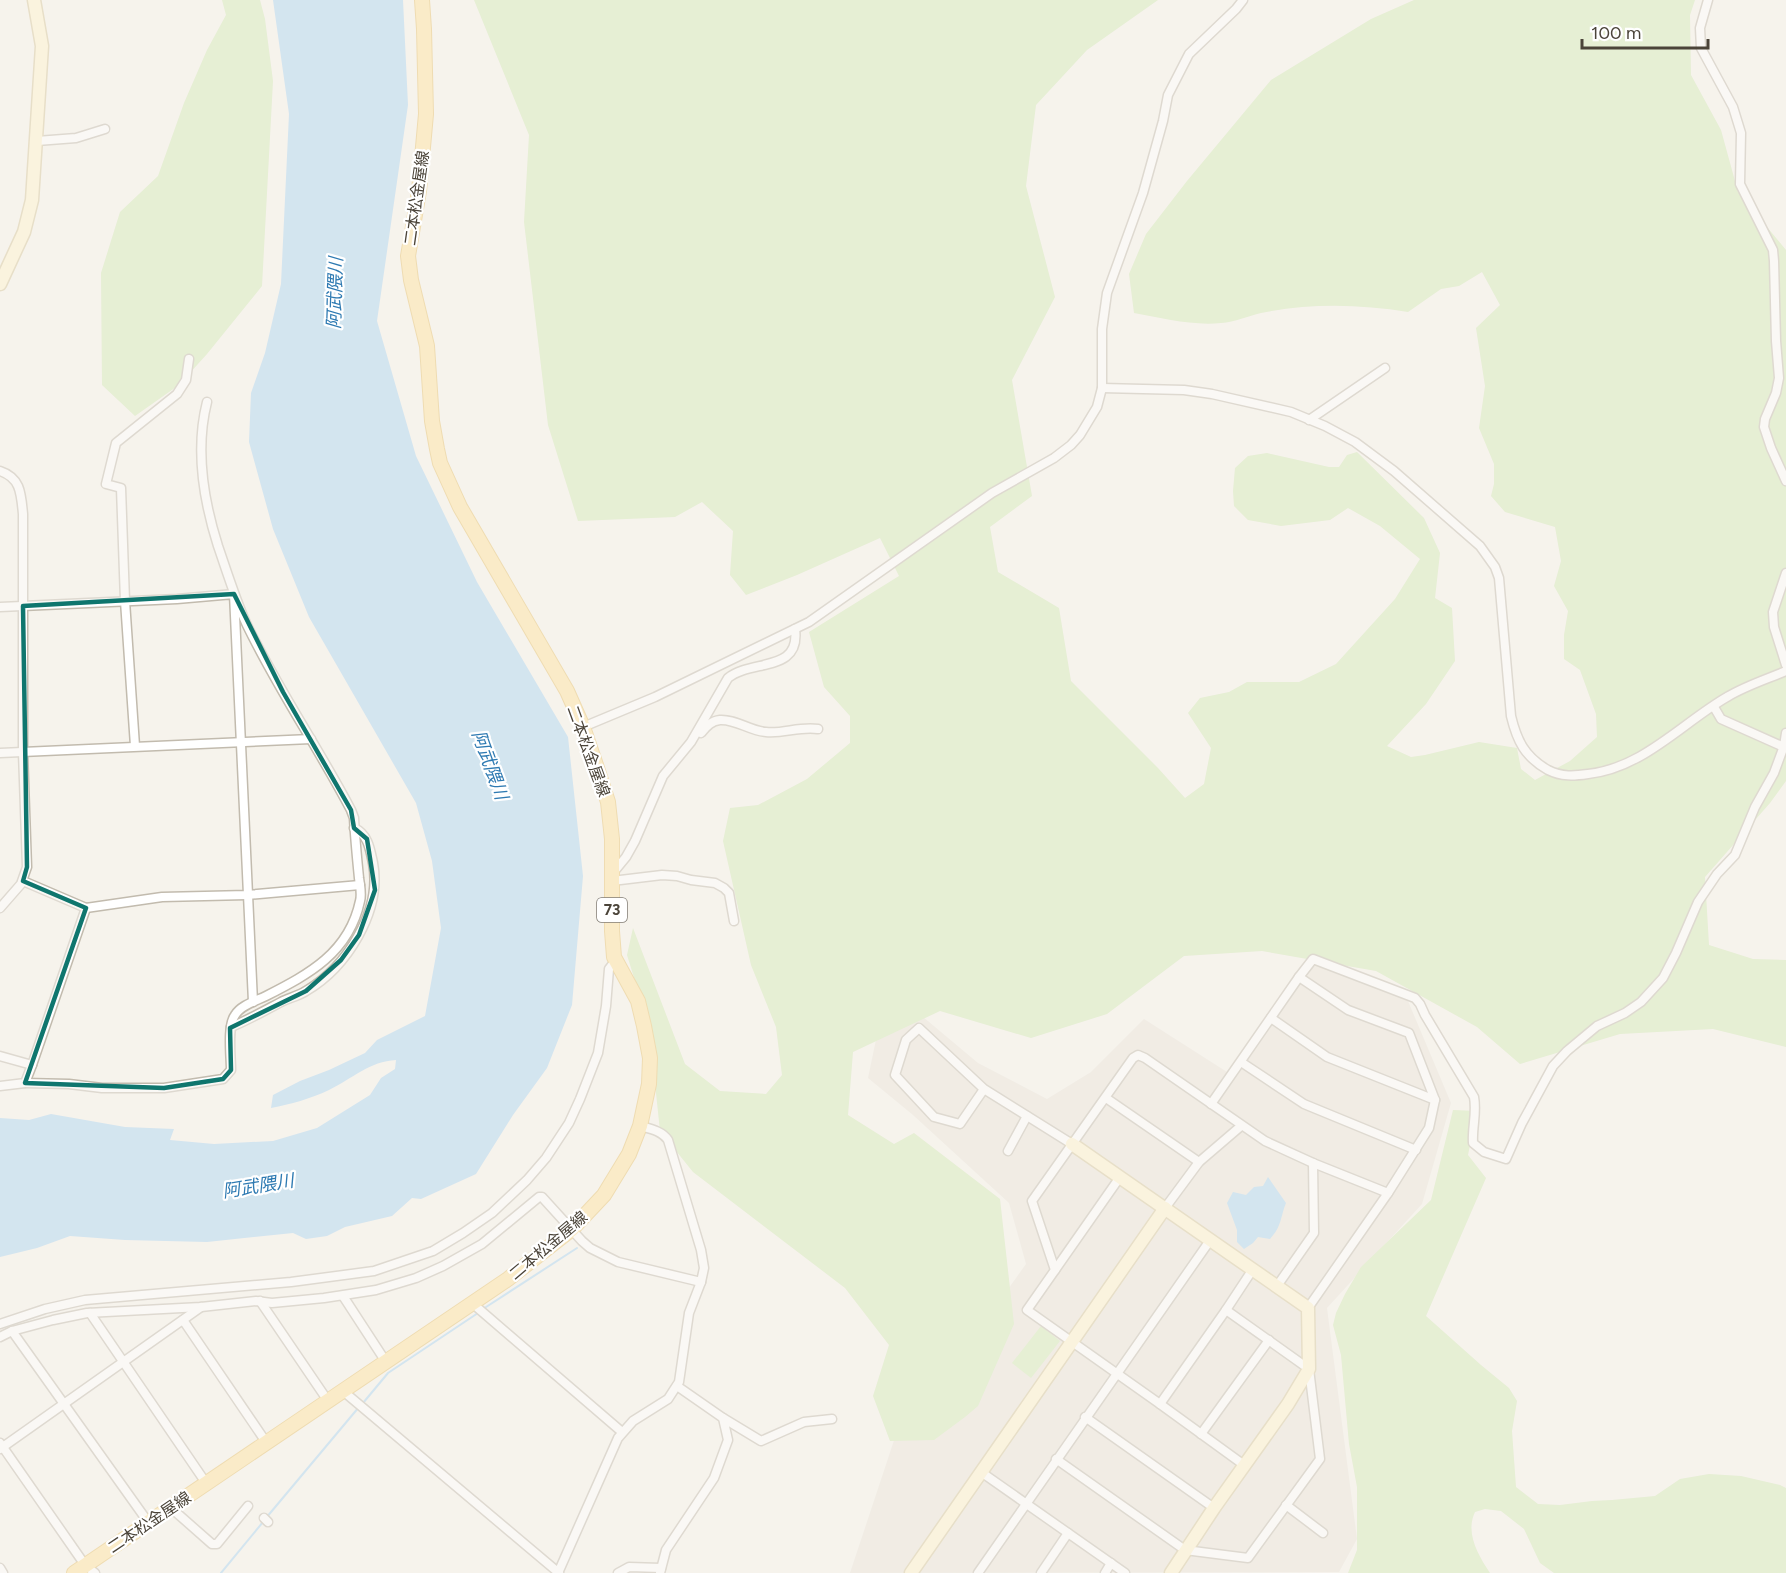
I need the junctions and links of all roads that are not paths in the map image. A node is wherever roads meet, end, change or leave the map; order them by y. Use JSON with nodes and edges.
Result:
{"nodes":[{"id":1,"x":34,"y":0,"type":"edge"},
{"id":2,"x":422,"y":0,"type":"edge"},
{"id":3,"x":1243,"y":0,"type":"edge"},
{"id":4,"x":1708,"y":0,"type":"edge"},
{"id":5,"x":105,"y":129,"type":"dead end"},
{"id":6,"x":37,"y":141,"type":"junction"},
{"id":7,"x":0,"y":284,"type":"edge"},
{"id":8,"x":189,"y":359,"type":"dead end"},
{"id":9,"x":1385,"y":368,"type":"dead end"},
{"id":10,"x":1102,"y":388,"type":"junction"},
{"id":11,"x":207,"y":402,"type":"dead end"},
{"id":12,"x":1310,"y":420,"type":"junction"},
{"id":13,"x":0,"y":471,"type":"edge"},
{"id":14,"x":1786,"y":481,"type":"edge"},
{"id":15,"x":1786,"y":573,"type":"edge"},
{"id":16,"x":234,"y":594,"type":"junction"},
{"id":17,"x":125,"y":601,"type":"junction"},
{"id":18,"x":23,"y":606,"type":"junction"},
{"id":19,"x":0,"y":607,"type":"edge"},
{"id":20,"x":795,"y":629,"type":"junction"},
{"id":21,"x":1786,"y":665,"type":"edge"},
{"id":22,"x":1786,"y":671,"type":"edge"},
{"id":23,"x":1714,"y":706,"type":"junction"},
{"id":24,"x":583,"y":727,"type":"junction"},
{"id":25,"x":818,"y":729,"type":"dead end"},
{"id":26,"x":1786,"y":732,"type":"edge"},
{"id":27,"x":694,"y":738,"type":"junction"},
{"id":28,"x":310,"y":739,"type":"junction"},
{"id":29,"x":241,"y":743,"type":"junction"},
{"id":30,"x":135,"y":746,"type":"junction"},
{"id":31,"x":1785,"y":747,"type":"edge"},
{"id":32,"x":23,"y":752,"type":"junction"},
{"id":33,"x":0,"y":753,"type":"edge"},
{"id":34,"x":354,"y":828,"type":"junction"},
{"id":35,"x":612,"y":877,"type":"junction"},
{"id":36,"x":23,"y":880,"type":"junction"},
{"id":37,"x":360,"y":885,"type":"junction"},
{"id":38,"x":247,"y":895,"type":"junction"},
{"id":39,"x":0,"y":908,"type":"edge"},
{"id":40,"x":86,"y":909,"type":"junction"},
{"id":41,"x":734,"y":921,"type":"dead end"},
{"id":42,"x":616,"y":960,"type":"junction"},
{"id":43,"x":1299,"y":977,"type":"junction"},
{"id":44,"x":253,"y":1002,"type":"junction"},
{"id":45,"x":1271,"y":1018,"type":"junction"},
{"id":46,"x":231,"y":1027,"type":"junction"},
{"id":47,"x":0,"y":1056,"type":"edge"},
{"id":48,"x":1240,"y":1062,"type":"junction"},
{"id":49,"x":32,"y":1065,"type":"junction"},
{"id":50,"x":25,"y":1083,"type":"junction"},
{"id":51,"x":0,"y":1086,"type":"edge"},
{"id":52,"x":984,"y":1089,"type":"junction"},
{"id":53,"x":1106,"y":1098,"type":"junction"},
{"id":54,"x":1435,"y":1100,"type":"junction"},
{"id":55,"x":1211,"y":1104,"type":"junction"},
{"id":56,"x":1027,"y":1116,"type":"junction"},
{"id":57,"x":640,"y":1126,"type":"junction"},
{"id":58,"x":1241,"y":1126,"type":"junction"},
{"id":59,"x":1072,"y":1144,"type":"junction"},
{"id":60,"x":1416,"y":1150,"type":"junction"},
{"id":61,"x":1008,"y":1151,"type":"dead end"},
{"id":62,"x":1199,"y":1162,"type":"junction"},
{"id":63,"x":1313,"y":1163,"type":"junction"},
{"id":64,"x":1120,"y":1177,"type":"junction"},
{"id":65,"x":1388,"y":1193,"type":"junction"},
{"id":66,"x":1165,"y":1208,"type":"junction"},
{"id":67,"x":572,"y":1229,"type":"junction"},
{"id":68,"x":1211,"y":1239,"type":"junction"},
{"id":69,"x":1253,"y":1269,"type":"junction"},
{"id":70,"x":1055,"y":1270,"type":"junction"},
{"id":71,"x":701,"y":1282,"type":"junction"},
{"id":72,"x":1277,"y":1286,"type":"junction"},
{"id":73,"x":343,"y":1296,"type":"junction"},
{"id":74,"x":260,"y":1301,"type":"junction"},
{"id":75,"x":201,"y":1307,"type":"junction"},
{"id":76,"x":477,"y":1308,"type":"junction"},
{"id":77,"x":1308,"y":1308,"type":"junction"},
{"id":78,"x":1226,"y":1310,"type":"junction"},
{"id":79,"x":90,"y":1313,"type":"junction"},
{"id":80,"x":183,"y":1320,"type":"junction"},
{"id":81,"x":0,"y":1324,"type":"edge"},
{"id":82,"x":12,"y":1331,"type":"junction"},
{"id":83,"x":0,"y":1337,"type":"edge"},
{"id":84,"x":1269,"y":1340,"type":"junction"},
{"id":85,"x":1071,"y":1342,"type":"junction"},
{"id":86,"x":123,"y":1361,"type":"junction"},
{"id":87,"x":386,"y":1362,"type":"junction"},
{"id":88,"x":1309,"y":1369,"type":"junction"},
{"id":89,"x":1116,"y":1374,"type":"junction"},
{"id":90,"x":677,"y":1386,"type":"junction"},
{"id":91,"x":343,"y":1391,"type":"junction"},
{"id":92,"x":328,"y":1401,"type":"junction"},
{"id":93,"x":64,"y":1402,"type":"junction"},
{"id":94,"x":1160,"y":1404,"type":"junction"},
{"id":95,"x":723,"y":1418,"type":"junction"},
{"id":96,"x":1086,"y":1418,"type":"junction"},
{"id":97,"x":832,"y":1419,"type":"dead end"},
{"id":98,"x":622,"y":1432,"type":"junction"},
{"id":99,"x":1201,"y":1434,"type":"junction"},
{"id":100,"x":266,"y":1442,"type":"junction"},
{"id":101,"x":1,"y":1446,"type":"edge"},
{"id":102,"x":1056,"y":1459,"type":"junction"},
{"id":103,"x":1244,"y":1465,"type":"junction"},
{"id":104,"x":981,"y":1472,"type":"junction"},
{"id":105,"x":206,"y":1483,"type":"junction"},
{"id":106,"x":1025,"y":1503,"type":"junction"},
{"id":107,"x":1286,"y":1505,"type":"junction"},
{"id":108,"x":248,"y":1506,"type":"dead end"},
{"id":109,"x":170,"y":1507,"type":"junction"},
{"id":110,"x":1214,"y":1508,"type":"junction"},
{"id":111,"x":148,"y":1522,"type":"junction"},
{"id":112,"x":1068,"y":1533,"type":"junction"},
{"id":113,"x":1323,"y":1533,"type":"dead end"},
{"id":114,"x":1185,"y":1550,"type":"junction"},
{"id":115,"x":1111,"y":1563,"type":"junction"},
{"id":116,"x":0,"y":1568,"type":"edge"},
{"id":117,"x":85,"y":1570,"type":"edge"},
{"id":118,"x":661,"y":1570,"type":"edge"},
{"id":119,"x":3,"y":1573,"type":"edge"},
{"id":120,"x":558,"y":1573,"type":"edge"},
{"id":121,"x":618,"y":1573,"type":"edge"},
{"id":122,"x":911,"y":1573,"type":"edge"},
{"id":123,"x":978,"y":1573,"type":"edge"},
{"id":124,"x":1041,"y":1573,"type":"edge"},
{"id":125,"x":1105,"y":1573,"type":"edge"},
{"id":126,"x":1125,"y":1573,"type":"edge"},
{"id":127,"x":1171,"y":1573,"type":"edge"}],
"edges":[{"from":1,"to":6,"type":"street"},
{"from":2,"to":24,"type":"main road","name":"二本松金屋線","number":"73"},
{"from":3,"to":10,"type":"street"},
{"from":4,"to":14,"type":"street"},
{"from":5,"to":6,"type":"street"},
{"from":6,"to":7,"type":"street"},
{"from":8,"to":17,"type":"street"},
{"from":9,"to":12,"type":"street"},
{"from":10,"to":12,"type":"street"},
{"from":10,"to":20,"type":"street"},
{"from":11,"to":16,"type":"street"},
{"from":12,"to":23,"type":"street"},
{"from":13,"to":18,"type":"street"},
{"from":15,"to":21,"type":"street"},
{"from":16,"to":17,"type":"street"},
{"from":16,"to":28,"type":"street"},
{"from":16,"to":29,"type":"street"},
{"from":17,"to":18,"type":"street"},
{"from":17,"to":30,"type":"street"},
{"from":18,"to":19,"type":"street"},
{"from":18,"to":32,"type":"street"},
{"from":20,"to":24,"type":"street"},
{"from":20,"to":27,"type":"street"},
{"from":22,"to":23,"type":"street"},
{"from":23,"to":31,"type":"street"},
{"from":24,"to":35,"type":"main road","name":"二本松金屋線","number":"73"},
{"from":25,"to":27,"type":"street"},
{"from":26,"to":31,"type":"street"},
{"from":27,"to":35,"type":"street"},
{"from":28,"to":29,"type":"street"},
{"from":28,"to":34,"type":"street"},
{"from":29,"to":30,"type":"street"},
{"from":29,"to":38,"type":"street"},
{"from":30,"to":32,"type":"street"},
{"from":31,"to":43,"type":"street"},
{"from":32,"to":33,"type":"street"},
{"from":32,"to":36,"type":"street"},
{"from":34,"to":37,"type":"street"},
{"from":34,"to":46,"type":"street"},
{"from":35,"to":41,"type":"street"},
{"from":35,"to":42,"type":"main road","name":"二本松金屋線","number":"73"},
{"from":36,"to":39,"type":"street"},
{"from":36,"to":40,"type":"street"},
{"from":37,"to":38,"type":"street"},
{"from":37,"to":44,"type":"street"},
{"from":38,"to":40,"type":"street"},
{"from":38,"to":44,"type":"street"},
{"from":40,"to":49,"type":"street"},
{"from":42,"to":57,"type":"main road","name":"二本松金屋線","number":"73"},
{"from":42,"to":81,"type":"street"},
{"from":43,"to":45,"type":"street"},
{"from":43,"to":54,"type":"street"},
{"from":44,"to":46,"type":"street"},
{"from":45,"to":48,"type":"street"},
{"from":45,"to":54,"type":"street"},
{"from":46,"to":50,"type":"street"},
{"from":47,"to":49,"type":"street"},
{"from":48,"to":55,"type":"street"},
{"from":48,"to":60,"type":"street"},
{"from":49,"to":50,"type":"street"},
{"from":50,"to":51,"type":"street"},
{"from":52,"to":52,"type":"street"},
{"from":52,"to":56,"type":"street"},
{"from":53,"to":55,"type":"street"},
{"from":53,"to":59,"type":"street"},
{"from":53,"to":62,"type":"street"},
{"from":54,"to":60,"type":"street"},
{"from":55,"to":58,"type":"street"},
{"from":56,"to":59,"type":"street"},
{"from":56,"to":61,"type":"street"},
{"from":57,"to":67,"type":"main road","name":"二本松金屋線","number":"73"},
{"from":57,"to":71,"type":"street"},
{"from":58,"to":62,"type":"street"},
{"from":58,"to":63,"type":"street"},
{"from":59,"to":64,"type":"street"},
{"from":59,"to":70,"type":"street"},
{"from":60,"to":65,"type":"street"},
{"from":62,"to":66,"type":"street"},
{"from":63,"to":65,"type":"street"},
{"from":63,"to":72,"type":"street"},
{"from":64,"to":66,"type":"street"},
{"from":64,"to":70,"type":"street"},
{"from":65,"to":77,"type":"street"},
{"from":66,"to":68,"type":"street"},
{"from":66,"to":85,"type":"street"},
{"from":67,"to":71,"type":"street"},
{"from":67,"to":73,"type":"street"},
{"from":67,"to":76,"type":"main road","name":"二本松金屋線","number":"73"},
{"from":68,"to":69,"type":"street"},
{"from":68,"to":89,"type":"street"},
{"from":69,"to":72,"type":"street"},
{"from":69,"to":78,"type":"street"},
{"from":70,"to":85,"type":"street"},
{"from":71,"to":90,"type":"street"},
{"from":72,"to":77,"type":"street"},
{"from":73,"to":74,"type":"street"},
{"from":73,"to":87,"type":"street"},
{"from":74,"to":75,"type":"street"},
{"from":74,"to":92,"type":"street"},
{"from":75,"to":79,"type":"street"},
{"from":75,"to":80,"type":"street"},
{"from":76,"to":87,"type":"main road","name":"二本松金屋線","number":"73"},
{"from":76,"to":98,"type":"street"},
{"from":77,"to":88,"type":"street"},
{"from":78,"to":84,"type":"street"},
{"from":78,"to":94,"type":"street"},
{"from":79,"to":82,"type":"street"},
{"from":79,"to":86,"type":"street"},
{"from":80,"to":86,"type":"street"},
{"from":80,"to":100,"type":"street"},
{"from":82,"to":83,"type":"street"},
{"from":82,"to":93,"type":"street"},
{"from":84,"to":88,"type":"street"},
{"from":84,"to":99,"type":"street"},
{"from":85,"to":89,"type":"street"},
{"from":85,"to":104,"type":"street"},
{"from":86,"to":93,"type":"street"},
{"from":86,"to":105,"type":"street"},
{"from":87,"to":91,"type":"main road","name":"二本松金屋線","number":"73"},
{"from":88,"to":103,"type":"street"},
{"from":88,"to":107,"type":"street"},
{"from":89,"to":94,"type":"street"},
{"from":89,"to":96,"type":"street"},
{"from":90,"to":95,"type":"street"},
{"from":90,"to":98,"type":"street"},
{"from":91,"to":92,"type":"main road","name":"二本松金屋線","number":"73"},
{"from":91,"to":120,"type":"street"},
{"from":92,"to":100,"type":"main road","name":"二本松金屋線","number":"73"},
{"from":93,"to":101,"type":"street"},
{"from":93,"to":111,"type":"street"},
{"from":94,"to":99,"type":"street"},
{"from":95,"to":97,"type":"street"},
{"from":95,"to":118,"type":"street"},
{"from":96,"to":102,"type":"street"},
{"from":96,"to":110,"type":"street"},
{"from":98,"to":120,"type":"street"},
{"from":99,"to":103,"type":"street"},
{"from":100,"to":105,"type":"main road","name":"二本松金屋線","number":"73"},
{"from":101,"to":117,"type":"street"},
{"from":102,"to":106,"type":"street"},
{"from":102,"to":114,"type":"street"},
{"from":103,"to":110,"type":"street"},
{"from":104,"to":106,"type":"street"},
{"from":104,"to":122,"type":"street"},
{"from":105,"to":109,"type":"main road","name":"二本松金屋線","number":"73"},
{"from":106,"to":112,"type":"street"},
{"from":106,"to":123,"type":"street"},
{"from":107,"to":113,"type":"street"},
{"from":107,"to":114,"type":"street"},
{"from":108,"to":109,"type":"street"},
{"from":109,"to":111,"type":"main road","name":"二本松金屋線","number":"73"},
{"from":110,"to":114,"type":"street"},
{"from":111,"to":117,"type":"main road","name":"二本松金屋線","number":"73"},
{"from":112,"to":115,"type":"street"},
{"from":112,"to":124,"type":"street"},
{"from":114,"to":127,"type":"street"},
{"from":115,"to":125,"type":"street"},
{"from":115,"to":126,"type":"street"},
{"from":116,"to":119,"type":"street"},
{"from":118,"to":121,"type":"street"}]}
